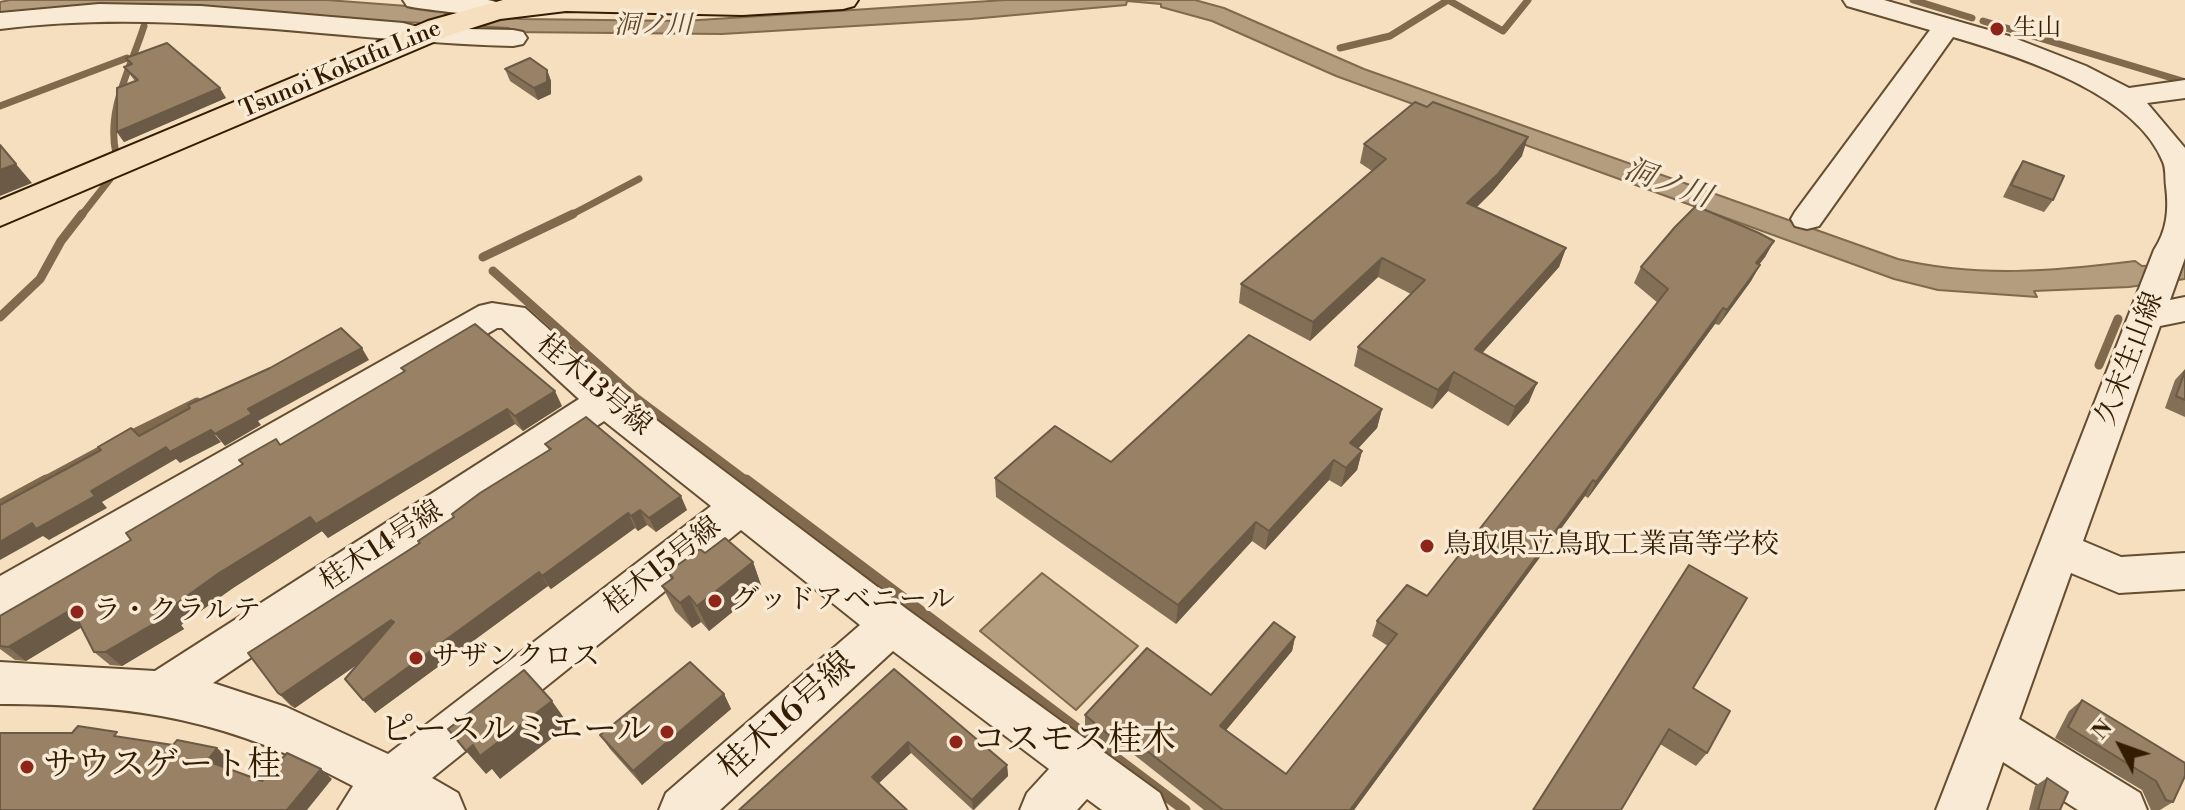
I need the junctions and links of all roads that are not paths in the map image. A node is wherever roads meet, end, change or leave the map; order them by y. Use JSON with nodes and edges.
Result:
{"nodes":[{"id":1,"x":416,"y":0,"type":"edge"},
{"id":2,"x":843,"y":0,"type":"edge"},
{"id":3,"x":1856,"y":0,"type":"edge"},
{"id":4,"x":514,"y":10,"type":"edge"},
{"id":5,"x":0,"y":21,"type":"edge"},
{"id":6,"x":1947,"y":26,"type":"junction"},
{"id":7,"x":429,"y":32,"type":"junction"},
{"id":8,"x":2185,"y":89,"type":"edge"},
{"id":9,"x":2125,"y":97,"type":"junction"},
{"id":10,"x":0,"y":214,"type":"edge"},
{"id":11,"x":1807,"y":219,"type":"dead end"},
{"id":12,"x":2185,"y":309,"type":"edge"},
{"id":13,"x":2148,"y":316,"type":"junction"},
{"id":14,"x":605,"y":401,"type":"junction"},
{"id":15,"x":741,"y":506,"type":"junction"},
{"id":16,"x":2059,"y":549,"type":"junction"},
{"id":17,"x":2185,"y":571,"type":"edge"},
{"id":18,"x":0,"y":598,"type":"edge"},
{"id":19,"x":892,"y":624,"type":"junction"},
{"id":20,"x":0,"y":683,"type":"edge"},
{"id":21,"x":160,"y":693,"type":"junction"},
{"id":22,"x":1992,"y":729,"type":"junction"},
{"id":23,"x":1083,"y":767,"type":"junction"},
{"id":24,"x":378,"y":795,"type":"edge"},
{"id":25,"x":440,"y":810,"type":"edge"},
{"id":26,"x":684,"y":810,"type":"edge"},
{"id":27,"x":1045,"y":810,"type":"edge"},
{"id":28,"x":1142,"y":810,"type":"edge"},
{"id":29,"x":1961,"y":810,"type":"edge"},
{"id":30,"x":2122,"y":810,"type":"edge"}],
"edges":[{"from":1,"to":4,"type":"street"},
{"from":2,"to":4,"type":"main road","name":"Tsunoi Kokufu Line"},
{"from":3,"to":6,"type":"street","name":"久末生山線"},
{"from":4,"to":7,"type":"main road","name":"Tsunoi Kokufu Line"},
{"from":5,"to":7,"type":"street"},
{"from":6,"to":9,"type":"street","name":"久末生山線"},
{"from":6,"to":11,"type":"street"},
{"from":7,"to":10,"type":"main road","name":"Tsunoi Kokufu Line"},
{"from":8,"to":9,"type":"street"},
{"from":9,"to":13,"type":"street","name":"久末生山線"},
{"from":12,"to":13,"type":"street"},
{"from":13,"to":16,"type":"street","name":"久末生山線"},
{"from":14,"to":15,"type":"street","name":"桂木13号線"},
{"from":14,"to":18,"type":"street","name":"桂木13号線"},
{"from":14,"to":21,"type":"street","name":"桂木14号線"},
{"from":15,"to":19,"type":"street","name":"桂木13号線"},
{"from":15,"to":24,"type":"street","name":"桂木15号線"},
{"from":16,"to":17,"type":"street"},
{"from":16,"to":22,"type":"street","name":"久末生山線"},
{"from":19,"to":23,"type":"street","name":"桂木13号線"},
{"from":19,"to":26,"type":"street","name":"桂木16号線"},
{"from":20,"to":21,"type":"street"},
{"from":21,"to":24,"type":"street"},
{"from":22,"to":29,"type":"street","name":"久末生山線"},
{"from":22,"to":30,"type":"street"},
{"from":23,"to":27,"type":"street"},
{"from":23,"to":28,"type":"street","name":"桂木13号線"},
{"from":24,"to":25,"type":"street"}]}
